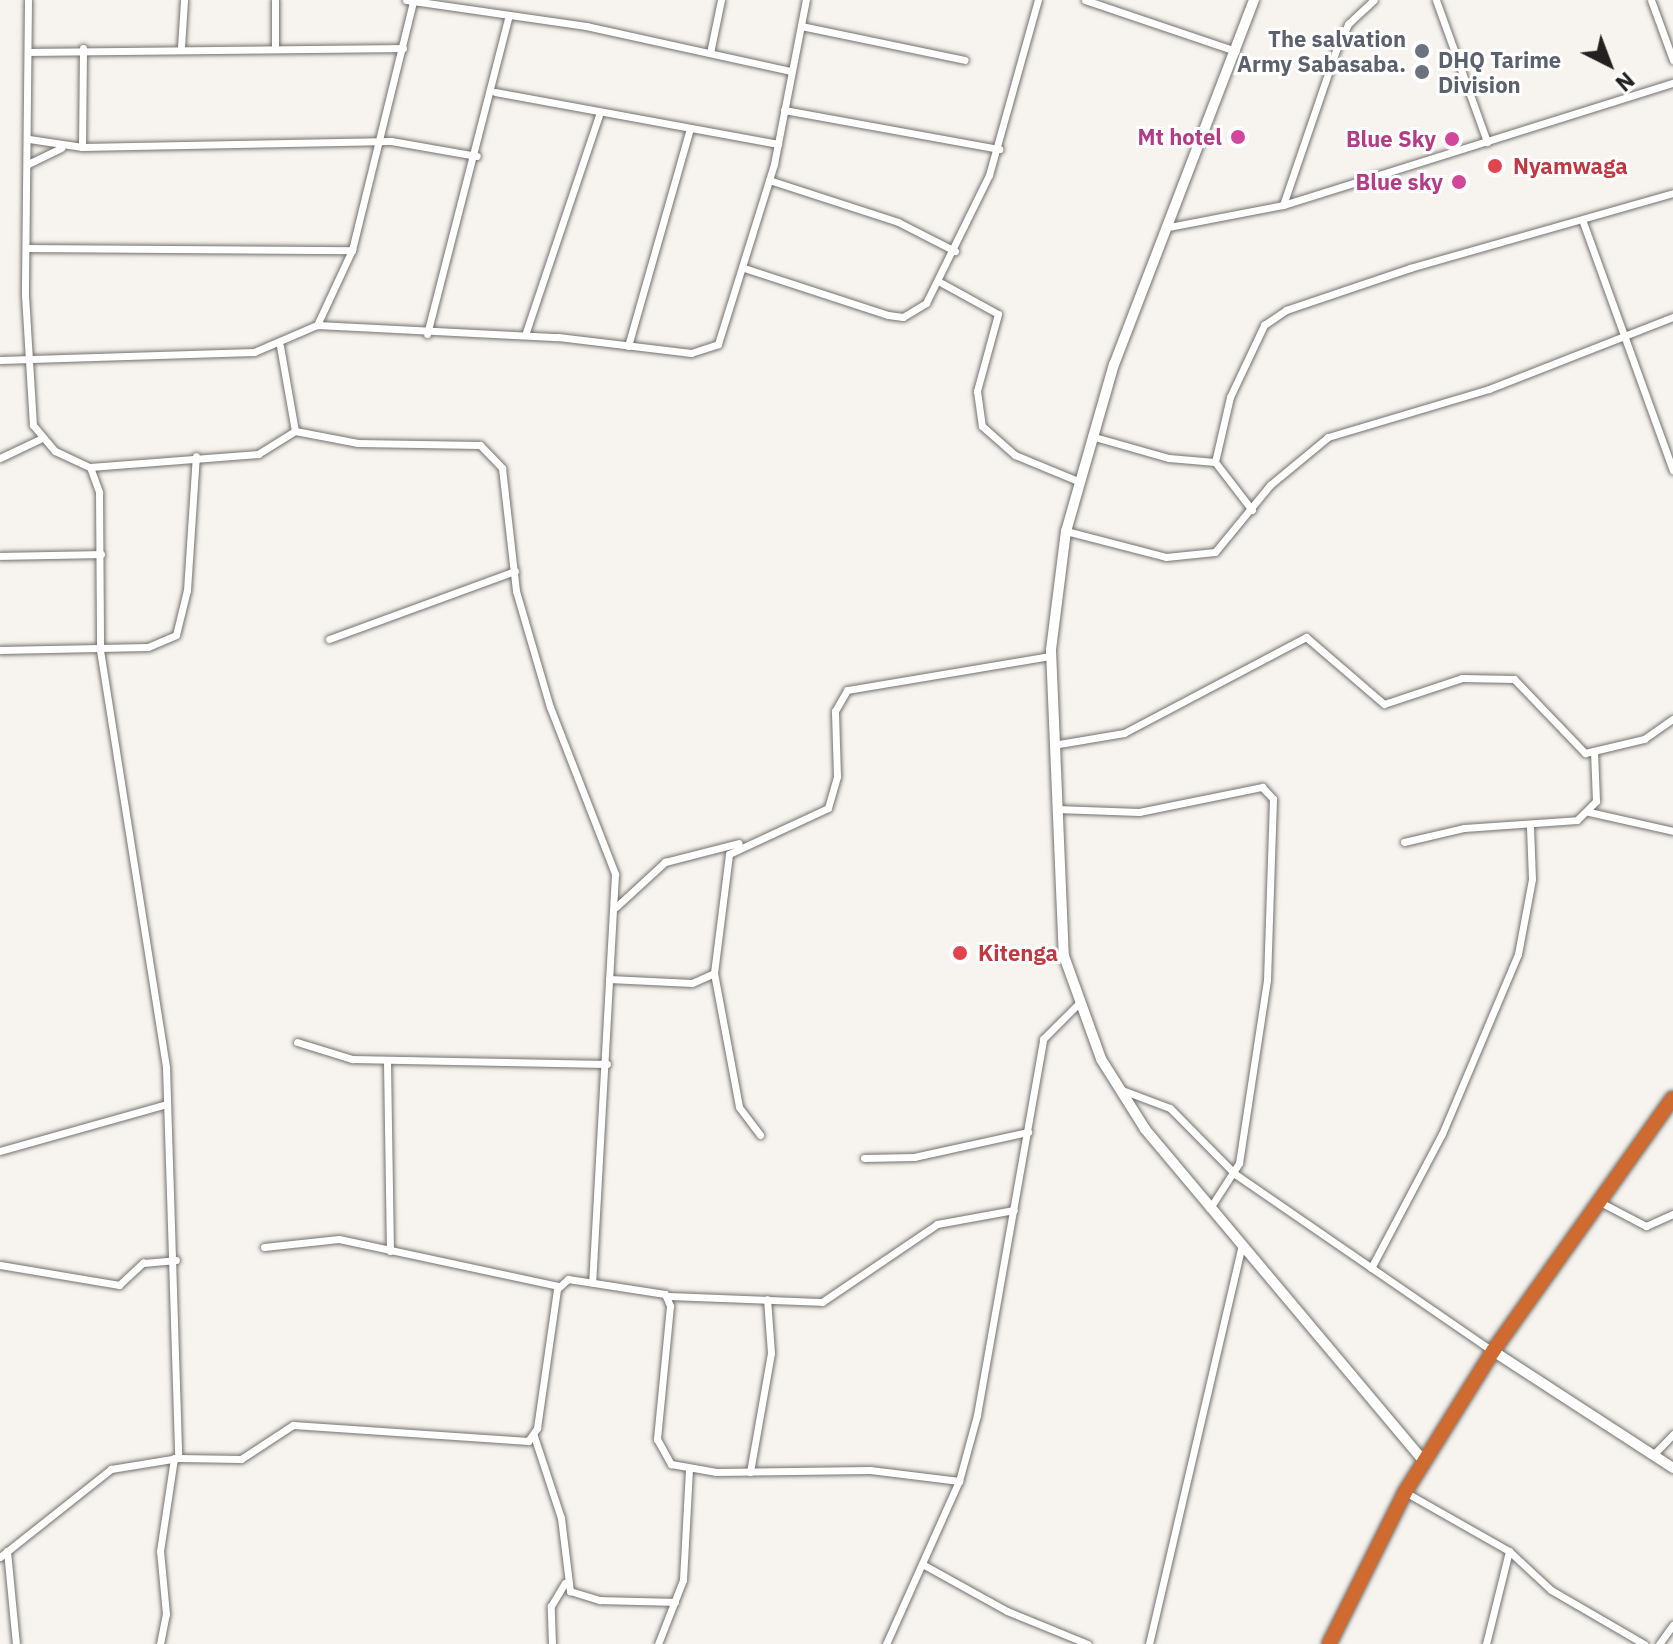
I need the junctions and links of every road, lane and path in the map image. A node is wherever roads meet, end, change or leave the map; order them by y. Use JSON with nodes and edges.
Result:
{"nodes":[{"id":1,"x":28,"y":0,"type":"edge"},
{"id":2,"x":184,"y":0,"type":"edge"},
{"id":3,"x":275,"y":0,"type":"edge"},
{"id":4,"x":721,"y":0,"type":"edge"},
{"id":5,"x":806,"y":0,"type":"edge"},
{"id":6,"x":1038,"y":0,"type":"edge"},
{"id":7,"x":1085,"y":0,"type":"edge"},
{"id":8,"x":1254,"y":0,"type":"edge"},
{"id":9,"x":1374,"y":0,"type":"edge"},
{"id":10,"x":1436,"y":0,"type":"edge"},
{"id":11,"x":1651,"y":0,"type":"edge"},
{"id":12,"x":410,"y":1,"type":"edge"},
{"id":13,"x":473,"y":4,"type":"edge"},
{"id":14,"x":509,"y":15,"type":"junction"},
{"id":15,"x":801,"y":26,"type":"junction"},
{"id":16,"x":181,"y":47,"type":"junction"},
{"id":17,"x":83,"y":48,"type":"junction"},
{"id":18,"x":403,"y":48,"type":"junction"},
{"id":19,"x":275,"y":49,"type":"junction"},
{"id":20,"x":1236,"y":51,"type":"junction"},
{"id":21,"x":29,"y":52,"type":"junction"},
{"id":22,"x":710,"y":53,"type":"junction"},
{"id":23,"x":965,"y":60,"type":"dead end"},
{"id":24,"x":1673,"y":60,"type":"edge"},
{"id":25,"x":791,"y":71,"type":"junction"},
{"id":26,"x":1673,"y":83,"type":"edge"},
{"id":27,"x":495,"y":92,"type":"junction"},
{"id":28,"x":784,"y":110,"type":"junction"},
{"id":29,"x":599,"y":115,"type":"junction"},
{"id":30,"x":689,"y":132,"type":"junction"},
{"id":31,"x":29,"y":139,"type":"junction"},
{"id":32,"x":380,"y":141,"type":"junction"},
{"id":33,"x":1487,"y":142,"type":"junction"},
{"id":34,"x":778,"y":144,"type":"junction"},
{"id":35,"x":63,"y":147,"type":"junction"},
{"id":36,"x":82,"y":147,"type":"junction"},
{"id":37,"x":999,"y":149,"type":"junction"},
{"id":38,"x":477,"y":156,"type":"junction"},
{"id":39,"x":28,"y":164,"type":"junction"},
{"id":40,"x":769,"y":180,"type":"junction"},
{"id":41,"x":1673,"y":193,"type":"edge"},
{"id":42,"x":1283,"y":205,"type":"junction"},
{"id":43,"x":1583,"y":222,"type":"junction"},
{"id":44,"x":1169,"y":227,"type":"junction"},
{"id":45,"x":26,"y":248,"type":"junction"},
{"id":46,"x":352,"y":250,"type":"junction"},
{"id":47,"x":955,"y":251,"type":"junction"},
{"id":48,"x":744,"y":268,"type":"junction"},
{"id":49,"x":938,"y":281,"type":"junction"},
{"id":50,"x":1673,"y":317,"type":"edge"},
{"id":51,"x":317,"y":325,"type":"junction"},
{"id":52,"x":427,"y":334,"type":"junction"},
{"id":53,"x":1626,"y":334,"type":"junction"},
{"id":54,"x":525,"y":335,"type":"junction"},
{"id":55,"x":280,"y":346,"type":"junction"},
{"id":56,"x":628,"y":346,"type":"junction"},
{"id":57,"x":0,"y":360,"type":"edge"},
{"id":58,"x":29,"y":360,"type":"junction"},
{"id":59,"x":295,"y":431,"type":"junction"},
{"id":60,"x":1091,"y":436,"type":"junction"},
{"id":61,"x":40,"y":439,"type":"junction"},
{"id":62,"x":196,"y":456,"type":"junction"},
{"id":63,"x":0,"y":458,"type":"edge"},
{"id":64,"x":1215,"y":462,"type":"junction"},
{"id":65,"x":90,"y":467,"type":"junction"},
{"id":66,"x":1673,"y":470,"type":"edge"},
{"id":67,"x":1078,"y":481,"type":"junction"},
{"id":68,"x":1252,"y":510,"type":"junction"},
{"id":69,"x":1066,"y":531,"type":"junction"},
{"id":70,"x":101,"y":554,"type":"junction"},
{"id":71,"x":0,"y":556,"type":"edge"},
{"id":72,"x":515,"y":571,"type":"junction"},
{"id":73,"x":329,"y":639,"type":"dead end"},
{"id":74,"x":0,"y":650,"type":"edge"},
{"id":75,"x":100,"y":650,"type":"junction"},
{"id":76,"x":1051,"y":656,"type":"junction"},
{"id":77,"x":1673,"y":719,"type":"edge"},
{"id":78,"x":1052,"y":745,"type":"junction"},
{"id":79,"x":1594,"y":751,"type":"junction"},
{"id":80,"x":1056,"y":809,"type":"junction"},
{"id":81,"x":1589,"y":812,"type":"junction"},
{"id":82,"x":1530,"y":826,"type":"junction"},
{"id":83,"x":1673,"y":831,"type":"edge"},
{"id":84,"x":745,"y":842,"type":"junction"},
{"id":85,"x":1404,"y":842,"type":"dead end"},
{"id":86,"x":615,"y":908,"type":"junction"},
{"id":87,"x":714,"y":973,"type":"junction"},
{"id":88,"x":609,"y":979,"type":"junction"},
{"id":89,"x":1078,"y":1004,"type":"junction"},
{"id":90,"x":297,"y":1042,"type":"dead end"},
{"id":91,"x":387,"y":1062,"type":"junction"},
{"id":92,"x":607,"y":1064,"type":"junction"},
{"id":93,"x":1117,"y":1088,"type":"junction"},
{"id":94,"x":1673,"y":1098,"type":"edge"},
{"id":95,"x":167,"y":1104,"type":"junction"},
{"id":96,"x":1028,"y":1132,"type":"junction"},
{"id":97,"x":760,"y":1135,"type":"dead end"},
{"id":98,"x":0,"y":1151,"type":"edge"},
{"id":99,"x":864,"y":1158,"type":"dead end"},
{"id":100,"x":1235,"y":1174,"type":"junction"},
{"id":101,"x":1596,"y":1200,"type":"junction"},
{"id":102,"x":1014,"y":1210,"type":"junction"},
{"id":103,"x":1209,"y":1210,"type":"junction"},
{"id":104,"x":1673,"y":1214,"type":"edge"},
{"id":105,"x":264,"y":1247,"type":"dead end"},
{"id":106,"x":1241,"y":1248,"type":"junction"},
{"id":107,"x":390,"y":1251,"type":"junction"},
{"id":108,"x":176,"y":1260,"type":"junction"},
{"id":109,"x":0,"y":1265,"type":"edge"},
{"id":110,"x":1371,"y":1268,"type":"junction"},
{"id":111,"x":592,"y":1282,"type":"junction"},
{"id":112,"x":559,"y":1286,"type":"junction"},
{"id":113,"x":666,"y":1296,"type":"junction"},
{"id":114,"x":767,"y":1299,"type":"junction"},
{"id":115,"x":1493,"y":1351,"type":"junction"},
{"id":116,"x":1673,"y":1434,"type":"edge"},
{"id":117,"x":534,"y":1436,"type":"junction"},
{"id":118,"x":1654,"y":1454,"type":"junction"},
{"id":119,"x":176,"y":1458,"type":"junction"},
{"id":120,"x":1425,"y":1463,"type":"junction"},
{"id":121,"x":1673,"y":1468,"type":"edge"},
{"id":122,"x":689,"y":1469,"type":"junction"},
{"id":123,"x":750,"y":1472,"type":"junction"},
{"id":124,"x":959,"y":1481,"type":"junction"},
{"id":125,"x":1405,"y":1492,"type":"junction"},
{"id":126,"x":7,"y":1551,"type":"junction"},
{"id":127,"x":1509,"y":1551,"type":"junction"},
{"id":128,"x":0,"y":1557,"type":"edge"},
{"id":129,"x":924,"y":1565,"type":"junction"},
{"id":130,"x":565,"y":1583,"type":"junction"},
{"id":131,"x":675,"y":1602,"type":"junction"},
{"id":132,"x":1673,"y":1625,"type":"edge"},
{"id":133,"x":1629,"y":1634,"type":"junction"},
{"id":134,"x":16,"y":1644,"type":"edge"},
{"id":135,"x":160,"y":1644,"type":"edge"},
{"id":136,"x":552,"y":1644,"type":"edge"},
{"id":137,"x":658,"y":1644,"type":"edge"},
{"id":138,"x":886,"y":1644,"type":"edge"},
{"id":139,"x":1088,"y":1644,"type":"edge"},
{"id":140,"x":1149,"y":1644,"type":"edge"},
{"id":141,"x":1329,"y":1644,"type":"edge"},
{"id":142,"x":1486,"y":1644,"type":"edge"},
{"id":143,"x":1623,"y":1644,"type":"edge"},
{"id":144,"x":1644,"y":1644,"type":"edge"},
{"id":145,"x":1659,"y":1644,"type":"edge"}],
"edges":[{"from":1,"to":21,"type":"street"},
{"from":2,"to":16,"type":"street"},
{"from":3,"to":19,"type":"street"},
{"from":4,"to":22,"type":"street"},
{"from":5,"to":15,"type":"street"},
{"from":6,"to":37,"type":"street"},
{"from":7,"to":20,"type":"street"},
{"from":8,"to":20,"type":"main road"},
{"from":9,"to":42,"type":"street"},
{"from":10,"to":33,"type":"street"},
{"from":11,"to":24,"type":"street"},
{"from":12,"to":13,"type":"street"},
{"from":12,"to":18,"type":"street"},
{"from":13,"to":14,"type":"street"},
{"from":14,"to":22,"type":"street"},
{"from":14,"to":27,"type":"street"},
{"from":15,"to":23,"type":"street"},
{"from":15,"to":25,"type":"street"},
{"from":16,"to":17,"type":"street"},
{"from":16,"to":19,"type":"street"},
{"from":17,"to":21,"type":"street"},
{"from":17,"to":36,"type":"street"},
{"from":18,"to":19,"type":"street"},
{"from":18,"to":32,"type":"street"},
{"from":20,"to":44,"type":"main road"},
{"from":21,"to":31,"type":"street"},
{"from":22,"to":25,"type":"street"},
{"from":25,"to":28,"type":"street"},
{"from":26,"to":33,"type":"street"},
{"from":27,"to":29,"type":"street"},
{"from":27,"to":38,"type":"street"},
{"from":28,"to":34,"type":"street"},
{"from":28,"to":37,"type":"street"},
{"from":29,"to":30,"type":"street"},
{"from":29,"to":54,"type":"street"},
{"from":30,"to":34,"type":"street"},
{"from":30,"to":56,"type":"street"},
{"from":31,"to":35,"type":"street"},
{"from":31,"to":39,"type":"street"},
{"from":32,"to":36,"type":"street"},
{"from":32,"to":38,"type":"street"},
{"from":32,"to":46,"type":"street"},
{"from":33,"to":42,"type":"street"},
{"from":34,"to":40,"type":"street"},
{"from":35,"to":36,"type":"street"},
{"from":35,"to":39,"type":"street"},
{"from":37,"to":47,"type":"street"},
{"from":38,"to":52,"type":"street"},
{"from":39,"to":45,"type":"street"},
{"from":40,"to":47,"type":"street"},
{"from":40,"to":48,"type":"street"},
{"from":41,"to":43,"type":"street"},
{"from":42,"to":44,"type":"street"},
{"from":43,"to":53,"type":"street"},
{"from":43,"to":64,"type":"street"},
{"from":44,"to":60,"type":"main road"},
{"from":45,"to":46,"type":"street"},
{"from":45,"to":58,"type":"street"},
{"from":46,"to":51,"type":"street"},
{"from":47,"to":49,"type":"street"},
{"from":48,"to":49,"type":"street"},
{"from":48,"to":56,"type":"street"},
{"from":49,"to":67,"type":"street"},
{"from":50,"to":53,"type":"street"},
{"from":51,"to":52,"type":"street"},
{"from":51,"to":55,"type":"street"},
{"from":52,"to":54,"type":"street"},
{"from":53,"to":66,"type":"street"},
{"from":53,"to":68,"type":"street"},
{"from":54,"to":56,"type":"street"},
{"from":55,"to":58,"type":"street"},
{"from":55,"to":59,"type":"street"},
{"from":57,"to":58,"type":"street"},
{"from":58,"to":61,"type":"street"},
{"from":59,"to":62,"type":"street"},
{"from":59,"to":72,"type":"street"},
{"from":60,"to":64,"type":"street"},
{"from":60,"to":67,"type":"main road"},
{"from":61,"to":63,"type":"street"},
{"from":61,"to":65,"type":"street"},
{"from":62,"to":65,"type":"street"},
{"from":62,"to":75,"type":"street"},
{"from":64,"to":68,"type":"street"},
{"from":65,"to":70,"type":"street"},
{"from":67,"to":69,"type":"main road"},
{"from":68,"to":69,"type":"street"},
{"from":69,"to":76,"type":"main road"},
{"from":70,"to":71,"type":"street"},
{"from":70,"to":75,"type":"street"},
{"from":72,"to":73,"type":"street"},
{"from":72,"to":86,"type":"street"},
{"from":74,"to":75,"type":"street"},
{"from":75,"to":95,"type":"street"},
{"from":76,"to":78,"type":"main road"},
{"from":76,"to":84,"type":"street"},
{"from":77,"to":79,"type":"street"},
{"from":78,"to":79,"type":"street"},
{"from":78,"to":80,"type":"main road"},
{"from":79,"to":81,"type":"street"},
{"from":80,"to":89,"type":"main road"},
{"from":80,"to":100,"type":"street"},
{"from":81,"to":82,"type":"street"},
{"from":81,"to":83,"type":"street"},
{"from":82,"to":85,"type":"street"},
{"from":82,"to":110,"type":"street"},
{"from":84,"to":86,"type":"street"},
{"from":84,"to":87,"type":"street"},
{"from":86,"to":88,"type":"street"},
{"from":87,"to":88,"type":"street"},
{"from":87,"to":97,"type":"street"},
{"from":88,"to":92,"type":"street"},
{"from":89,"to":93,"type":"main road"},
{"from":89,"to":96,"type":"street"},
{"from":90,"to":91,"type":"street"},
{"from":91,"to":92,"type":"street"},
{"from":91,"to":107,"type":"street"},
{"from":92,"to":111,"type":"street"},
{"from":93,"to":100,"type":"street"},
{"from":93,"to":103,"type":"main road"},
{"from":94,"to":101,"type":"highway"},
{"from":95,"to":98,"type":"street"},
{"from":95,"to":108,"type":"street"},
{"from":96,"to":99,"type":"street"},
{"from":96,"to":102,"type":"street"},
{"from":100,"to":103,"type":"street"},
{"from":100,"to":110,"type":"street"},
{"from":101,"to":104,"type":"street"},
{"from":101,"to":115,"type":"highway"},
{"from":102,"to":114,"type":"street"},
{"from":102,"to":124,"type":"street"},
{"from":103,"to":106,"type":"main road"},
{"from":105,"to":107,"type":"street"},
{"from":106,"to":120,"type":"main road"},
{"from":106,"to":140,"type":"street"},
{"from":107,"to":112,"type":"street"},
{"from":108,"to":109,"type":"street"},
{"from":108,"to":119,"type":"street"},
{"from":110,"to":115,"type":"street"},
{"from":111,"to":112,"type":"street"},
{"from":111,"to":113,"type":"street"},
{"from":112,"to":117,"type":"street"},
{"from":113,"to":114,"type":"street"},
{"from":113,"to":122,"type":"street"},
{"from":114,"to":123,"type":"street"},
{"from":115,"to":118,"type":"main road"},
{"from":115,"to":120,"type":"highway"},
{"from":116,"to":118,"type":"street"},
{"from":117,"to":119,"type":"street"},
{"from":117,"to":130,"type":"street"},
{"from":118,"to":121,"type":"main road"},
{"from":119,"to":126,"type":"street"},
{"from":119,"to":135,"type":"street"},
{"from":120,"to":125,"type":"highway"},
{"from":122,"to":123,"type":"street"},
{"from":122,"to":131,"type":"street"},
{"from":123,"to":124,"type":"street"},
{"from":124,"to":129,"type":"street"},
{"from":125,"to":127,"type":"street"},
{"from":125,"to":141,"type":"highway"},
{"from":126,"to":128,"type":"street"},
{"from":126,"to":134,"type":"street"},
{"from":127,"to":133,"type":"street"},
{"from":127,"to":142,"type":"street"},
{"from":129,"to":138,"type":"street"},
{"from":129,"to":139,"type":"street"},
{"from":130,"to":131,"type":"street"},
{"from":130,"to":136,"type":"street"},
{"from":131,"to":137,"type":"street"},
{"from":132,"to":145,"type":"street"},
{"from":133,"to":143,"type":"street"},
{"from":133,"to":144,"type":"street"}]}
